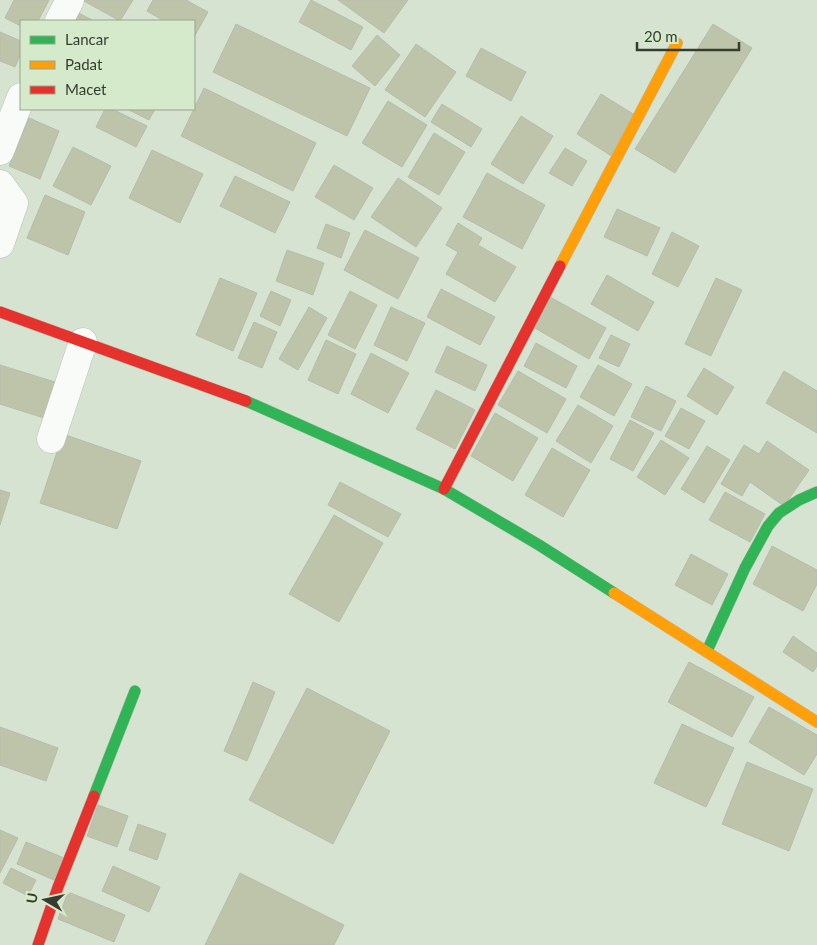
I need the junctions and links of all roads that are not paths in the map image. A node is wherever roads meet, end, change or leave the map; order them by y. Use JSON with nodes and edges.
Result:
{"nodes":[{"id":1,"x":70,"y":0,"type":"edge"},
{"id":2,"x":60,"y":20,"type":"edge"},
{"id":3,"x":677,"y":43,"type":"dead end"},
{"id":4,"x":20,"y":100,"type":"edge"},
{"id":5,"x":0,"y":151,"type":"edge"},
{"id":6,"x":0,"y":184,"type":"edge"},
{"id":7,"x":0,"y":244,"type":"edge"},
{"id":8,"x":0,"y":312,"type":"edge"},
{"id":9,"x":83,"y":342,"type":"junction"},
{"id":10,"x":50,"y":440,"type":"dead end"},
{"id":11,"x":444,"y":489,"type":"junction"},
{"id":12,"x":817,"y":492,"type":"edge"},
{"id":13,"x":707,"y":651,"type":"junction"},
{"id":14,"x":135,"y":691,"type":"dead end"},
{"id":15,"x":817,"y":722,"type":"edge"},
{"id":16,"x":38,"y":945,"type":"edge"}],
"edges":[{"from":1,"to":2,"type":"street"},
{"from":3,"to":11,"type":"street"},
{"from":4,"to":5,"type":"street"},
{"from":6,"to":7,"type":"street"},
{"from":8,"to":9,"type":"street"},
{"from":9,"to":10,"type":"street"},
{"from":9,"to":11,"type":"street"},
{"from":11,"to":13,"type":"street"},
{"from":12,"to":13,"type":"street"},
{"from":13,"to":15,"type":"street"},
{"from":14,"to":16,"type":"street"}]}
